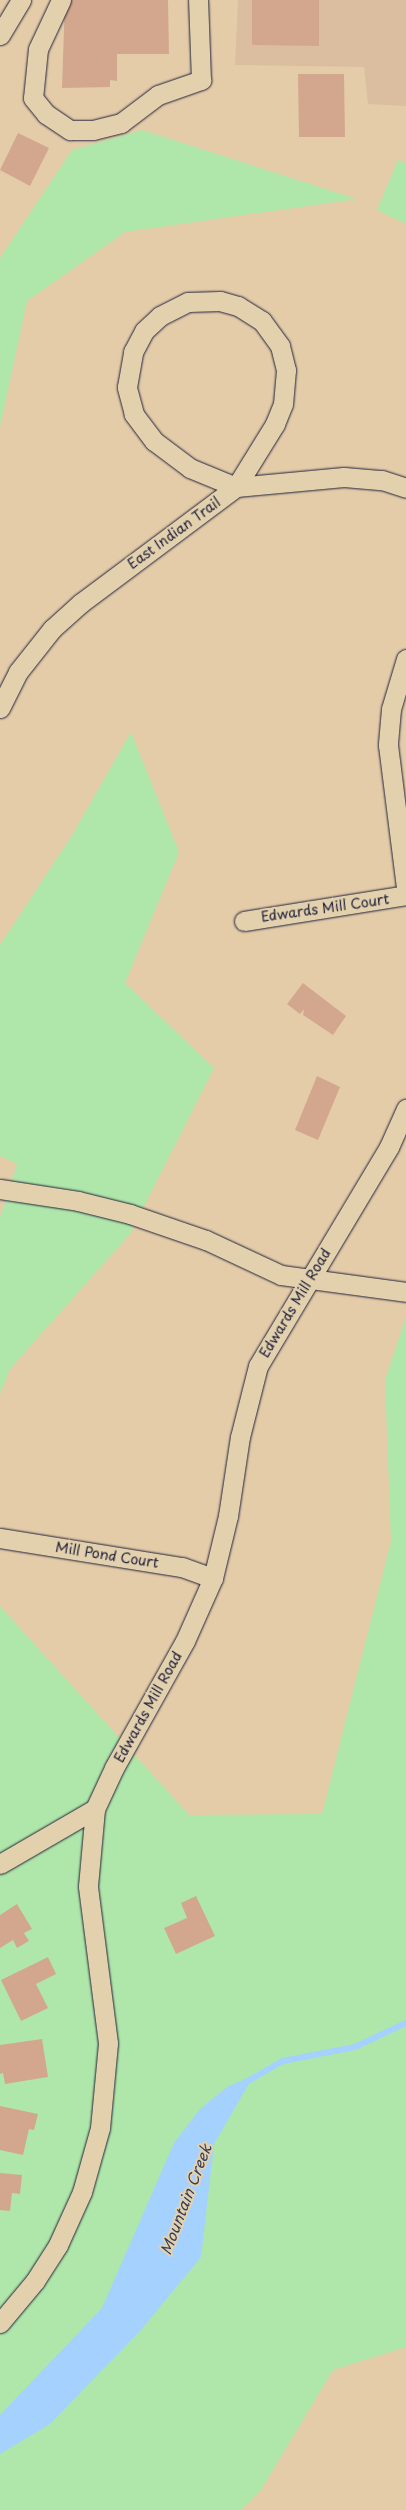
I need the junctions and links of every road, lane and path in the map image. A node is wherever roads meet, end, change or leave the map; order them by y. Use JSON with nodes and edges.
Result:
{"nodes":[{"id":1,"x":21,"y":0,"type":"edge"},
{"id":2,"x":61,"y":0,"type":"edge"},
{"id":3,"x":198,"y":0,"type":"edge"},
{"id":4,"x":0,"y":35,"type":"edge"},
{"id":5,"x":236,"y":487,"type":"junction"},
{"id":6,"x":406,"y":488,"type":"edge"},
{"id":7,"x":406,"y":659,"type":"edge"},
{"id":8,"x":0,"y":708,"type":"edge"},
{"id":9,"x":406,"y":888,"type":"edge"},
{"id":10,"x":406,"y":895,"type":"edge"},
{"id":11,"x":244,"y":921,"type":"dead end"},
{"id":12,"x":406,"y":1109,"type":"edge"},
{"id":13,"x":0,"y":1189,"type":"edge"},
{"id":14,"x":308,"y":1280,"type":"junction"},
{"id":15,"x":406,"y":1292,"type":"edge"},
{"id":16,"x":0,"y":1538,"type":"edge"},
{"id":17,"x":213,"y":1578,"type":"junction"},
{"id":18,"x":95,"y":1810,"type":"junction"},
{"id":19,"x":0,"y":1864,"type":"edge"},
{"id":20,"x":0,"y":2323,"type":"edge"}],
"edges":[{"from":1,"to":4,"type":"street"},
{"from":2,"to":3,"type":"street"},
{"from":5,"to":5,"type":"street"},
{"from":5,"to":6,"type":"street"},
{"from":5,"to":8,"type":"street","name":"East Indian Trail"},
{"from":7,"to":9,"type":"street"},
{"from":10,"to":11,"type":"street","name":"Edwards Mill Court"},
{"from":12,"to":14,"type":"street","name":"Edwards Mill Road"},
{"from":13,"to":14,"type":"street"},
{"from":14,"to":15,"type":"street"},
{"from":14,"to":17,"type":"street","name":"Edwards Mill Road"},
{"from":16,"to":17,"type":"street","name":"Mill Pond Court"},
{"from":17,"to":18,"type":"street","name":"Edwards Mill Road"},
{"from":18,"to":19,"type":"street"},
{"from":18,"to":20,"type":"street","name":"Edwards Mill Road"}]}
